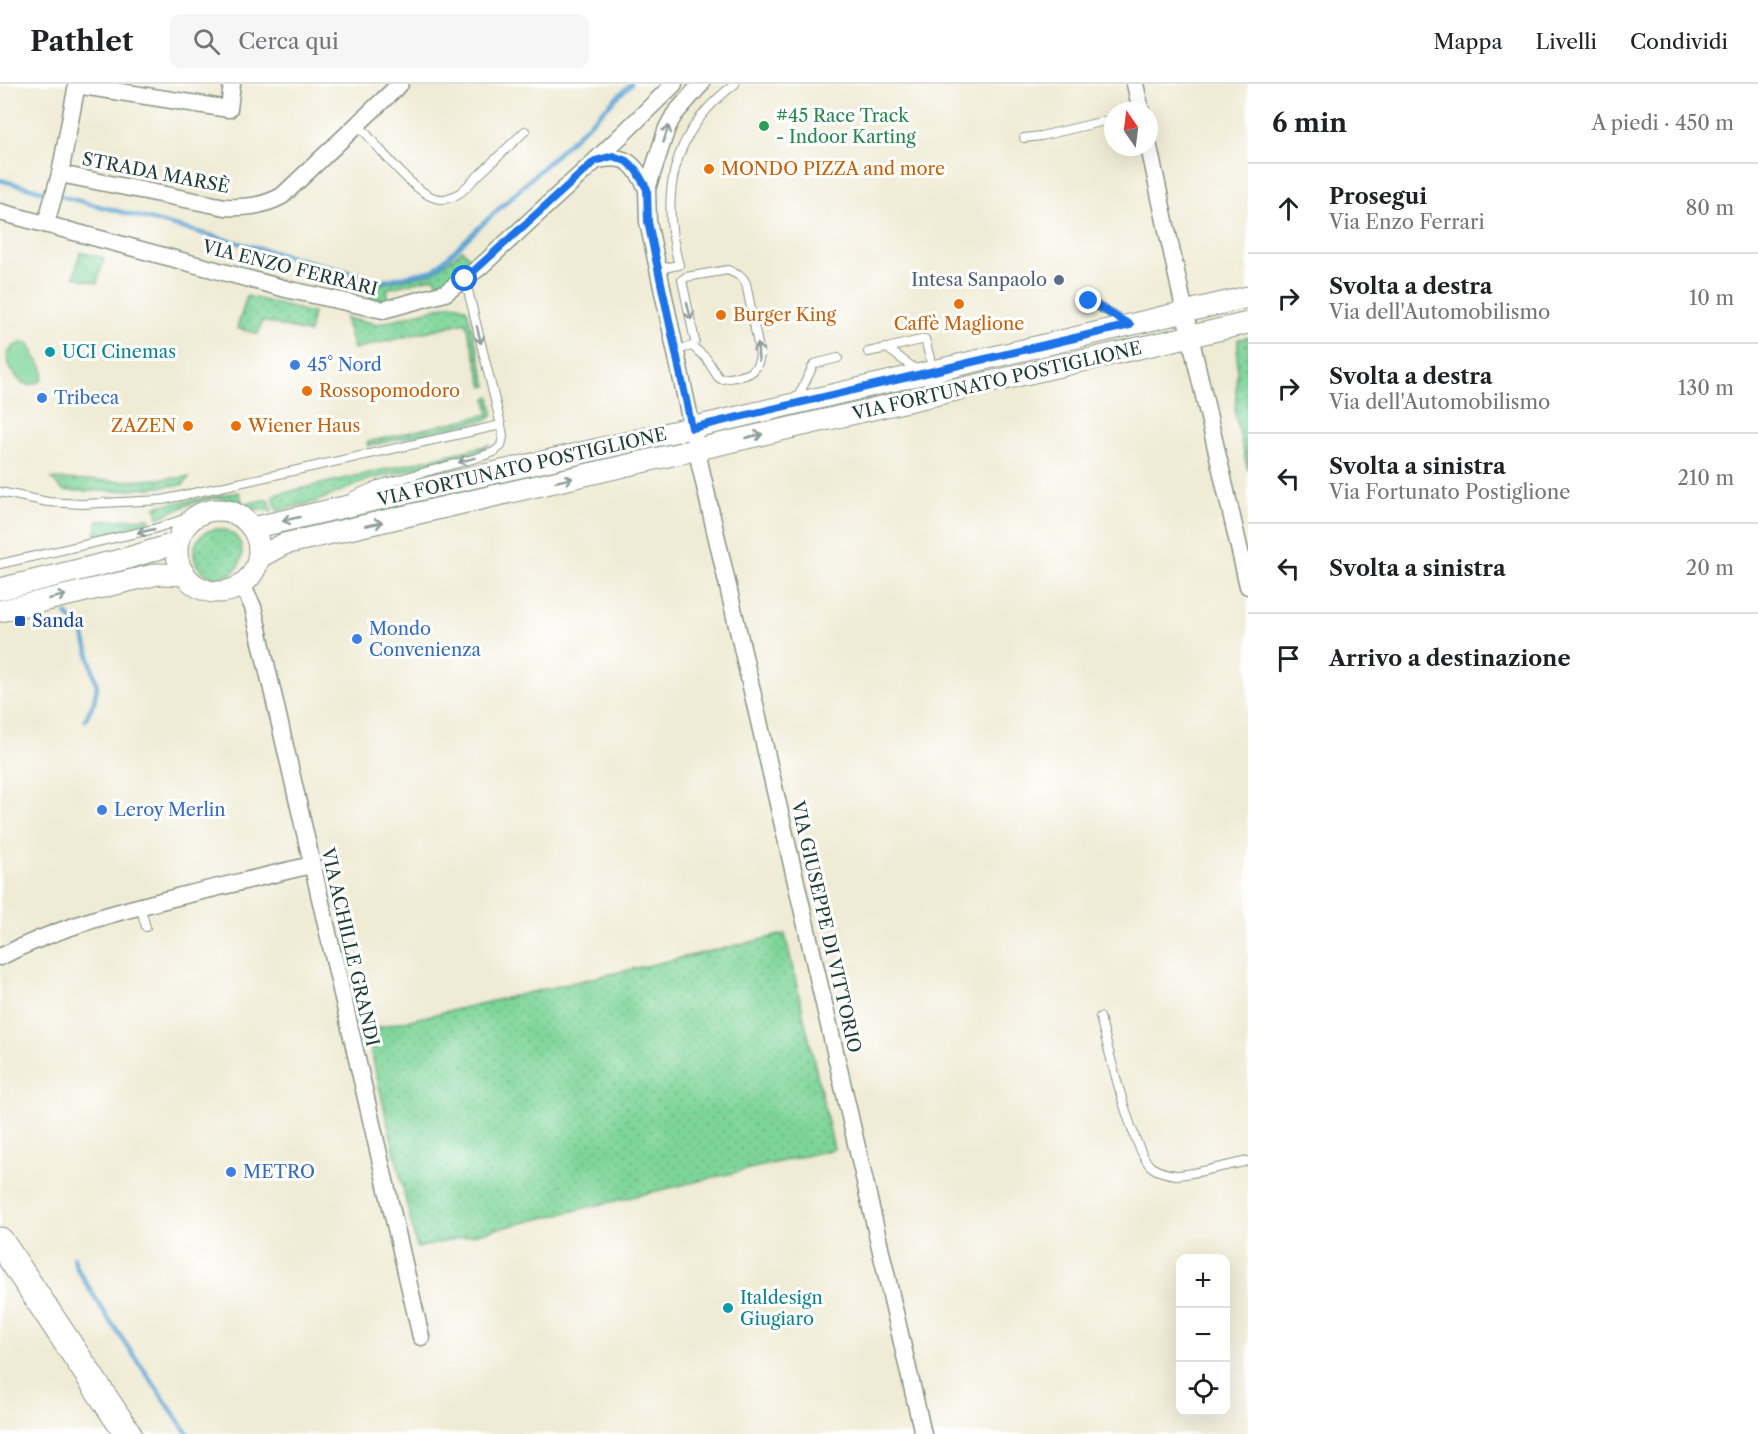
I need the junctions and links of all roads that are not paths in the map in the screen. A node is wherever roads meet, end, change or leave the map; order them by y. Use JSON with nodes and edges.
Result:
{"nodes":[{"id":1,"x":232,"y":84,"type":"edge"},
{"id":2,"x":400,"y":84,"type":"edge"},
{"id":3,"x":674,"y":84,"type":"edge"},
{"id":4,"x":701,"y":84,"type":"edge"},
{"id":5,"x":735,"y":84,"type":"edge"},
{"id":6,"x":1136,"y":84,"type":"edge"},
{"id":7,"x":76,"y":85,"type":"edge"},
{"id":8,"x":1139,"y":102,"type":"edge"},
{"id":9,"x":1104,"y":121,"type":"edge"},
{"id":10,"x":358,"y":124,"type":"junction"},
{"id":11,"x":525,"y":131,"type":"dead end"},
{"id":12,"x":1024,"y":138,"type":"dead end"},
{"id":13,"x":1151,"y":156,"type":"edge"},
{"id":14,"x":595,"y":161,"type":"junction"},
{"id":15,"x":59,"y":178,"type":"junction"},
{"id":16,"x":647,"y":189,"type":"junction"},
{"id":17,"x":0,"y":212,"type":"edge"},
{"id":18,"x":46,"y":224,"type":"junction"},
{"id":19,"x":679,"y":265,"type":"junction"},
{"id":20,"x":658,"y":269,"type":"junction"},
{"id":21,"x":686,"y":277,"type":"junction"},
{"id":22,"x":465,"y":279,"type":"junction"},
{"id":23,"x":1248,"y":297,"type":"edge"},
{"id":24,"x":1089,"y":301,"type":"dead end"},
{"id":25,"x":1184,"y":311,"type":"junction"},
{"id":26,"x":1248,"y":323,"type":"edge"},
{"id":27,"x":1130,"y":325,"type":"junction"},
{"id":28,"x":1190,"y":336,"type":"junction"},
{"id":29,"x":688,"y":346,"type":"junction"},
{"id":30,"x":887,"y":348,"type":"junction"},
{"id":31,"x":867,"y":352,"type":"dead end"},
{"id":32,"x":838,"y":358,"type":"dead end"},
{"id":33,"x":928,"y":373,"type":"junction"},
{"id":34,"x":939,"y":394,"type":"junction"},
{"id":35,"x":794,"y":404,"type":"junction"},
{"id":36,"x":501,"y":425,"type":"junction"},
{"id":37,"x":692,"y":428,"type":"junction"},
{"id":38,"x":696,"y":449,"type":"junction"},
{"id":39,"x":0,"y":492,"type":"edge"},
{"id":40,"x":202,"y":513,"type":"junction"},
{"id":41,"x":317,"y":513,"type":"junction"},
{"id":42,"x":252,"y":528,"type":"junction"},
{"id":43,"x":177,"y":543,"type":"junction"},
{"id":44,"x":258,"y":558,"type":"junction"},
{"id":45,"x":0,"y":564,"type":"edge"},
{"id":46,"x":184,"y":575,"type":"junction"},
{"id":47,"x":242,"y":585,"type":"junction"},
{"id":48,"x":1248,"y":586,"type":"edge"},
{"id":49,"x":0,"y":588,"type":"edge"},
{"id":50,"x":0,"y":611,"type":"edge"},
{"id":51,"x":311,"y":865,"type":"junction"},
{"id":52,"x":140,"y":906,"type":"junction"},
{"id":53,"x":146,"y":927,"type":"dead end"},
{"id":54,"x":0,"y":957,"type":"edge"},
{"id":55,"x":1100,"y":1017,"type":"dead end"},
{"id":56,"x":1248,"y":1161,"type":"edge"},
{"id":57,"x":0,"y":1241,"type":"edge"},
{"id":58,"x":416,"y":1338,"type":"dead end"},
{"id":59,"x":128,"y":1434,"type":"edge"},
{"id":60,"x":923,"y":1434,"type":"edge"}],
"edges":[{"from":1,"to":7,"type":"street"},
{"from":2,"to":10,"type":"street","name":"STRADA MARSÈ"},
{"from":3,"to":14,"type":"street","name":"VIA ENZO FERRARI"},
{"from":16,"to":4,"type":"street","one_way":true},
{"from":5,"to":19,"type":"lane"},
{"from":6,"to":8,"type":"street"},
{"from":7,"to":15,"type":"street"},
{"from":9,"to":12,"type":"lane"},
{"from":10,"to":11,"type":"lane"},
{"from":10,"to":15,"type":"street","name":"STRADA MARSÈ"},
{"from":13,"to":25,"type":"street"},
{"from":14,"to":16,"type":"street"},
{"from":14,"to":22,"type":"street","name":"VIA ENZO FERRARI"},
{"from":15,"to":18,"type":"street"},
{"from":16,"to":20,"type":"street","name":"VIA GIUSEPPE DI VITTORIO"},
{"from":17,"to":18,"type":"street","name":"VIA ENZO FERRARI"},
{"from":18,"to":22,"type":"street","name":"VIA ENZO FERRARI"},
{"from":19,"to":20,"type":"lane"},
{"from":19,"to":21,"type":"lane"},
{"from":20,"to":29,"type":"street","name":"VIA GIUSEPPE DI VITTORIO"},
{"from":21,"to":29,"type":"lane","one_way":true},
{"from":29,"to":21,"type":"lane","one_way":true},
{"from":22,"to":36,"type":"lane","one_way":true},
{"from":23,"to":25,"type":"street","name":"VIA FORTUNATO POSTIGLIONE"},
{"from":24,"to":27,"type":"lane"},
{"from":25,"to":27,"type":"street","name":"VIA FORTUNATO POSTIGLIONE"},
{"from":25,"to":28,"type":"street"},
{"from":26,"to":28,"type":"street","name":"VIA FORTUNATO POSTIGLIONE"},
{"from":27,"to":33,"type":"street","name":"VIA FORTUNATO POSTIGLIONE"},
{"from":28,"to":34,"type":"street","name":"VIA FORTUNATO POSTIGLIONE"},
{"from":28,"to":48,"type":"street"},
{"from":29,"to":37,"type":"street","name":"VIA GIUSEPPE DI VITTORIO"},
{"from":30,"to":31,"type":"lane"},
{"from":30,"to":33,"type":"lane"},
{"from":30,"to":33,"type":"lane"},
{"from":32,"to":35,"type":"lane"},
{"from":33,"to":34,"type":"lane"},
{"from":33,"to":35,"type":"street","name":"VIA FORTUNATO POSTIGLIONE"},
{"from":38,"to":34,"type":"street","name":"VIA FORTUNATO POSTIGLIONE","one_way":true},
{"from":35,"to":37,"type":"street","name":"VIA FORTUNATO POSTIGLIONE"},
{"from":36,"to":39,"type":"lane"},
{"from":36,"to":41,"type":"lane","one_way":true},
{"from":37,"to":38,"type":"street","name":"VIA GIUSEPPE DI VITTORIO"},
{"from":37,"to":41,"type":"street","name":"VIA FORTUNATO POSTIGLIONE"},
{"from":44,"to":38,"type":"street","name":"VIA FORTUNATO POSTIGLIONE","one_way":true},
{"from":38,"to":60,"type":"street","name":"VIA GIUSEPPE DI VITTORIO"},
{"from":40,"to":42,"type":"street"},
{"from":40,"to":43,"type":"street"},
{"from":40,"to":45,"type":"lane","one_way":true},
{"from":41,"to":42,"type":"street","name":"VIA FORTUNATO POSTIGLIONE","one_way":true},
{"from":42,"to":44,"type":"street"},
{"from":43,"to":46,"type":"street"},
{"from":43,"to":49,"type":"street"},
{"from":44,"to":47,"type":"street"},
{"from":46,"to":47,"type":"street"},
{"from":50,"to":46,"type":"street","one_way":true},
{"from":47,"to":51,"type":"street","name":"VIA ACHILLE GRANDI"},
{"from":51,"to":52,"type":"street"},
{"from":51,"to":58,"type":"street","name":"VIA ACHILLE GRANDI"},
{"from":52,"to":53,"type":"lane"},
{"from":52,"to":54,"type":"street"},
{"from":55,"to":56,"type":"lane"},
{"from":57,"to":59,"type":"main road"}]}
